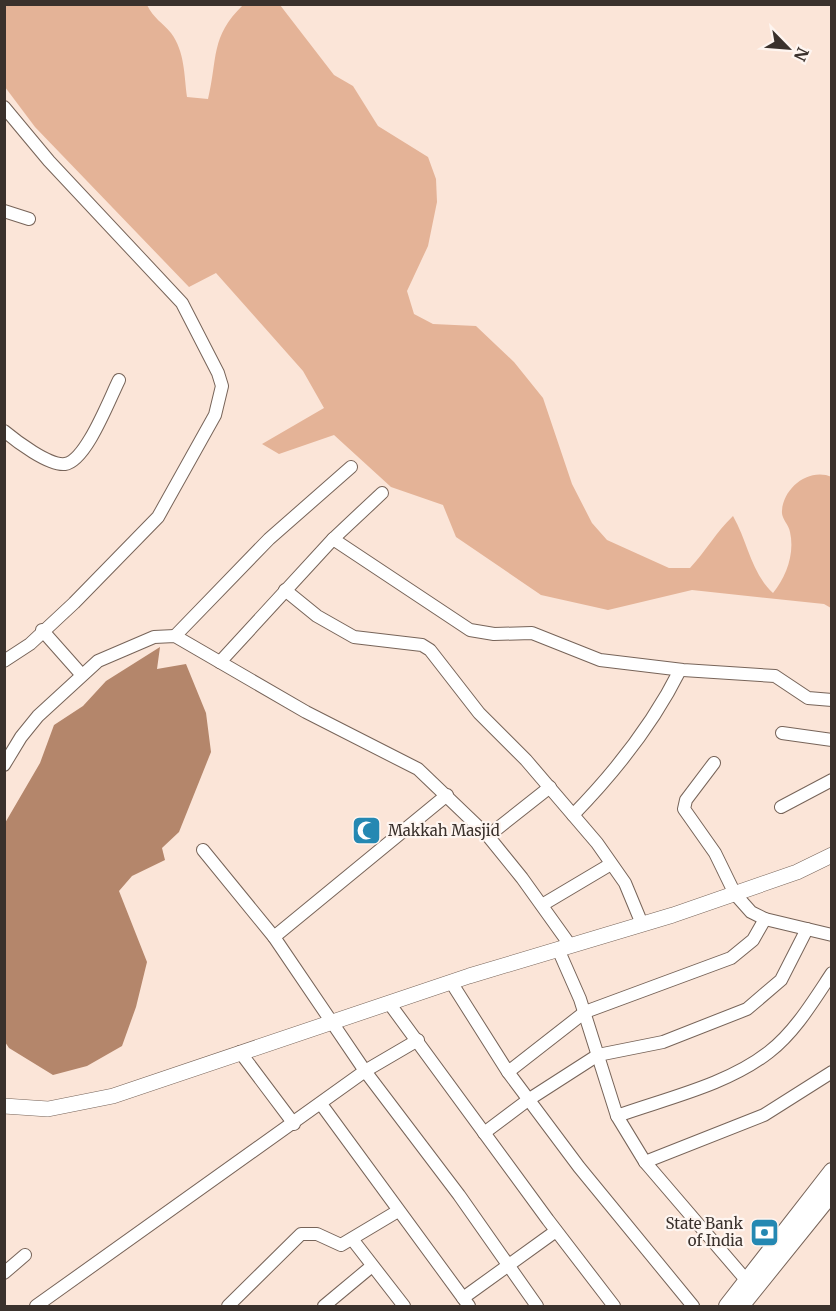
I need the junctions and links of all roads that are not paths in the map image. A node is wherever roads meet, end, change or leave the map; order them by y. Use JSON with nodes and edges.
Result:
{"nodes":[{"id":1,"x":4,"y":107,"type":"edge"},
{"id":2,"x":4,"y":211,"type":"edge"},
{"id":3,"x":29,"y":219,"type":"dead end"},
{"id":4,"x":119,"y":380,"type":"dead end"},
{"id":5,"x":4,"y":431,"type":"edge"},
{"id":6,"x":351,"y":467,"type":"dead end"},
{"id":7,"x":382,"y":493,"type":"dead end"},
{"id":8,"x":333,"y":538,"type":"junction"},
{"id":9,"x":285,"y":590,"type":"junction"},
{"id":10,"x":42,"y":630,"type":"junction"},
{"id":11,"x":175,"y":636,"type":"junction"},
{"id":12,"x":4,"y":661,"type":"edge"},
{"id":13,"x":220,"y":662,"type":"junction"},
{"id":14,"x":680,"y":670,"type":"junction"},
{"id":15,"x":81,"y":674,"type":"junction"},
{"id":16,"x":831,"y":700,"type":"edge"},
{"id":17,"x":782,"y":733,"type":"dead end"},
{"id":18,"x":831,"y":740,"type":"edge"},
{"id":19,"x":714,"y":763,"type":"dead end"},
{"id":20,"x":4,"y":765,"type":"edge"},
{"id":21,"x":831,"y":780,"type":"edge"},
{"id":22,"x":550,"y":788,"type":"junction"},
{"id":23,"x":447,"y":795,"type":"junction"},
{"id":24,"x":781,"y":807,"type":"dead end"},
{"id":25,"x":573,"y":815,"type":"junction"},
{"id":26,"x":488,"y":836,"type":"junction"},
{"id":27,"x":203,"y":850,"type":"dead end"},
{"id":28,"x":831,"y":855,"type":"edge"},
{"id":29,"x":611,"y":864,"type":"junction"},
{"id":30,"x":735,"y":894,"type":"junction"},
{"id":31,"x":542,"y":905,"type":"junction"},
{"id":32,"x":765,"y":919,"type":"junction"},
{"id":33,"x":642,"y":924,"type":"junction"},
{"id":34,"x":807,"y":929,"type":"junction"},
{"id":35,"x":831,"y":935,"type":"edge"},
{"id":36,"x":274,"y":937,"type":"junction"},
{"id":37,"x":564,"y":947,"type":"junction"},
{"id":38,"x":831,"y":973,"type":"edge"},
{"id":39,"x":451,"y":982,"type":"junction"},
{"id":40,"x":389,"y":1003,"type":"junction"},
{"id":41,"x":585,"y":1012,"type":"junction"},
{"id":42,"x":330,"y":1021,"type":"junction"},
{"id":43,"x":418,"y":1040,"type":"junction"},
{"id":44,"x":240,"y":1052,"type":"junction"},
{"id":45,"x":598,"y":1055,"type":"junction"},
{"id":46,"x":365,"y":1071,"type":"junction"},
{"id":47,"x":508,"y":1072,"type":"junction"},
{"id":48,"x":831,"y":1072,"type":"edge"},
{"id":49,"x":528,"y":1100,"type":"junction"},
{"id":50,"x":321,"y":1104,"type":"junction"},
{"id":51,"x":4,"y":1106,"type":"edge"},
{"id":52,"x":617,"y":1116,"type":"junction"},
{"id":53,"x":294,"y":1124,"type":"junction"},
{"id":54,"x":484,"y":1133,"type":"junction"},
{"id":55,"x":645,"y":1162,"type":"junction"},
{"id":56,"x":831,"y":1171,"type":"edge"},
{"id":57,"x":831,"y":1193,"type":"edge"},
{"id":58,"x":398,"y":1211,"type":"junction"},
{"id":59,"x":556,"y":1231,"type":"junction"},
{"id":60,"x":352,"y":1239,"type":"junction"},
{"id":61,"x":25,"y":1255,"type":"dead end"},
{"id":62,"x":507,"y":1265,"type":"junction"},
{"id":63,"x":372,"y":1266,"type":"junction"},
{"id":64,"x":4,"y":1273,"type":"edge"},
{"id":65,"x":747,"y":1281,"type":"junction"},
{"id":66,"x":466,"y":1302,"type":"edge"},
{"id":67,"x":36,"y":1306,"type":"edge"},
{"id":68,"x":228,"y":1306,"type":"edge"},
{"id":69,"x":324,"y":1306,"type":"edge"},
{"id":70,"x":404,"y":1306,"type":"edge"},
{"id":71,"x":537,"y":1306,"type":"edge"},
{"id":72,"x":614,"y":1306,"type":"edge"},
{"id":73,"x":693,"y":1306,"type":"edge"},
{"id":74,"x":727,"y":1306,"type":"edge"},
{"id":75,"x":741,"y":1306,"type":"edge"}],
"edges":[{"from":1,"to":10,"type":"street"},
{"from":2,"to":3,"type":"street"},
{"from":4,"to":5,"type":"street"},
{"from":6,"to":11,"type":"street"},
{"from":7,"to":8,"type":"street"},
{"from":8,"to":9,"type":"street"},
{"from":8,"to":14,"type":"street"},
{"from":9,"to":13,"type":"street"},
{"from":9,"to":22,"type":"street"},
{"from":10,"to":12,"type":"street"},
{"from":10,"to":15,"type":"street"},
{"from":11,"to":13,"type":"street"},
{"from":11,"to":15,"type":"street"},
{"from":13,"to":23,"type":"street"},
{"from":14,"to":16,"type":"street"},
{"from":14,"to":25,"type":"street"},
{"from":15,"to":20,"type":"street"},
{"from":17,"to":18,"type":"street"},
{"from":19,"to":30,"type":"street"},
{"from":21,"to":24,"type":"street"},
{"from":22,"to":25,"type":"street"},
{"from":22,"to":26,"type":"street"},
{"from":23,"to":26,"type":"street"},
{"from":23,"to":36,"type":"street"},
{"from":25,"to":29,"type":"street"},
{"from":26,"to":31,"type":"street"},
{"from":27,"to":36,"type":"street"},
{"from":28,"to":30,"type":"street"},
{"from":29,"to":31,"type":"street"},
{"from":29,"to":33,"type":"street"},
{"from":30,"to":32,"type":"street"},
{"from":30,"to":33,"type":"street"},
{"from":31,"to":37,"type":"street"},
{"from":32,"to":34,"type":"street"},
{"from":32,"to":41,"type":"street"},
{"from":33,"to":37,"type":"street"},
{"from":34,"to":35,"type":"street"},
{"from":34,"to":45,"type":"street"},
{"from":36,"to":42,"type":"street"},
{"from":37,"to":39,"type":"street"},
{"from":37,"to":41,"type":"street"},
{"from":38,"to":52,"type":"street"},
{"from":39,"to":40,"type":"street"},
{"from":39,"to":47,"type":"street"},
{"from":40,"to":42,"type":"street"},
{"from":40,"to":43,"type":"street"},
{"from":41,"to":45,"type":"street"},
{"from":41,"to":47,"type":"street"},
{"from":42,"to":44,"type":"street"},
{"from":42,"to":46,"type":"street"},
{"from":43,"to":46,"type":"street"},
{"from":43,"to":54,"type":"street"},
{"from":44,"to":51,"type":"street"},
{"from":44,"to":53,"type":"street"},
{"from":45,"to":49,"type":"street"},
{"from":45,"to":52,"type":"street"},
{"from":46,"to":50,"type":"street"},
{"from":46,"to":62,"type":"street"},
{"from":47,"to":49,"type":"street"},
{"from":48,"to":55,"type":"street"},
{"from":49,"to":54,"type":"street"},
{"from":49,"to":73,"type":"street"},
{"from":50,"to":53,"type":"street"},
{"from":50,"to":58,"type":"street"},
{"from":52,"to":55,"type":"street"},
{"from":53,"to":67,"type":"street"},
{"from":54,"to":59,"type":"street"},
{"from":55,"to":65,"type":"street"},
{"from":56,"to":65,"type":"main road"},
{"from":57,"to":75,"type":"main road"},
{"from":58,"to":60,"type":"street"},
{"from":58,"to":66,"type":"street"},
{"from":59,"to":62,"type":"street"},
{"from":59,"to":72,"type":"street"},
{"from":60,"to":63,"type":"street"},
{"from":60,"to":68,"type":"street"},
{"from":61,"to":64,"type":"street"},
{"from":62,"to":66,"type":"street"},
{"from":62,"to":71,"type":"street"},
{"from":63,"to":69,"type":"street"},
{"from":63,"to":70,"type":"street"},
{"from":65,"to":74,"type":"main road"}]}
